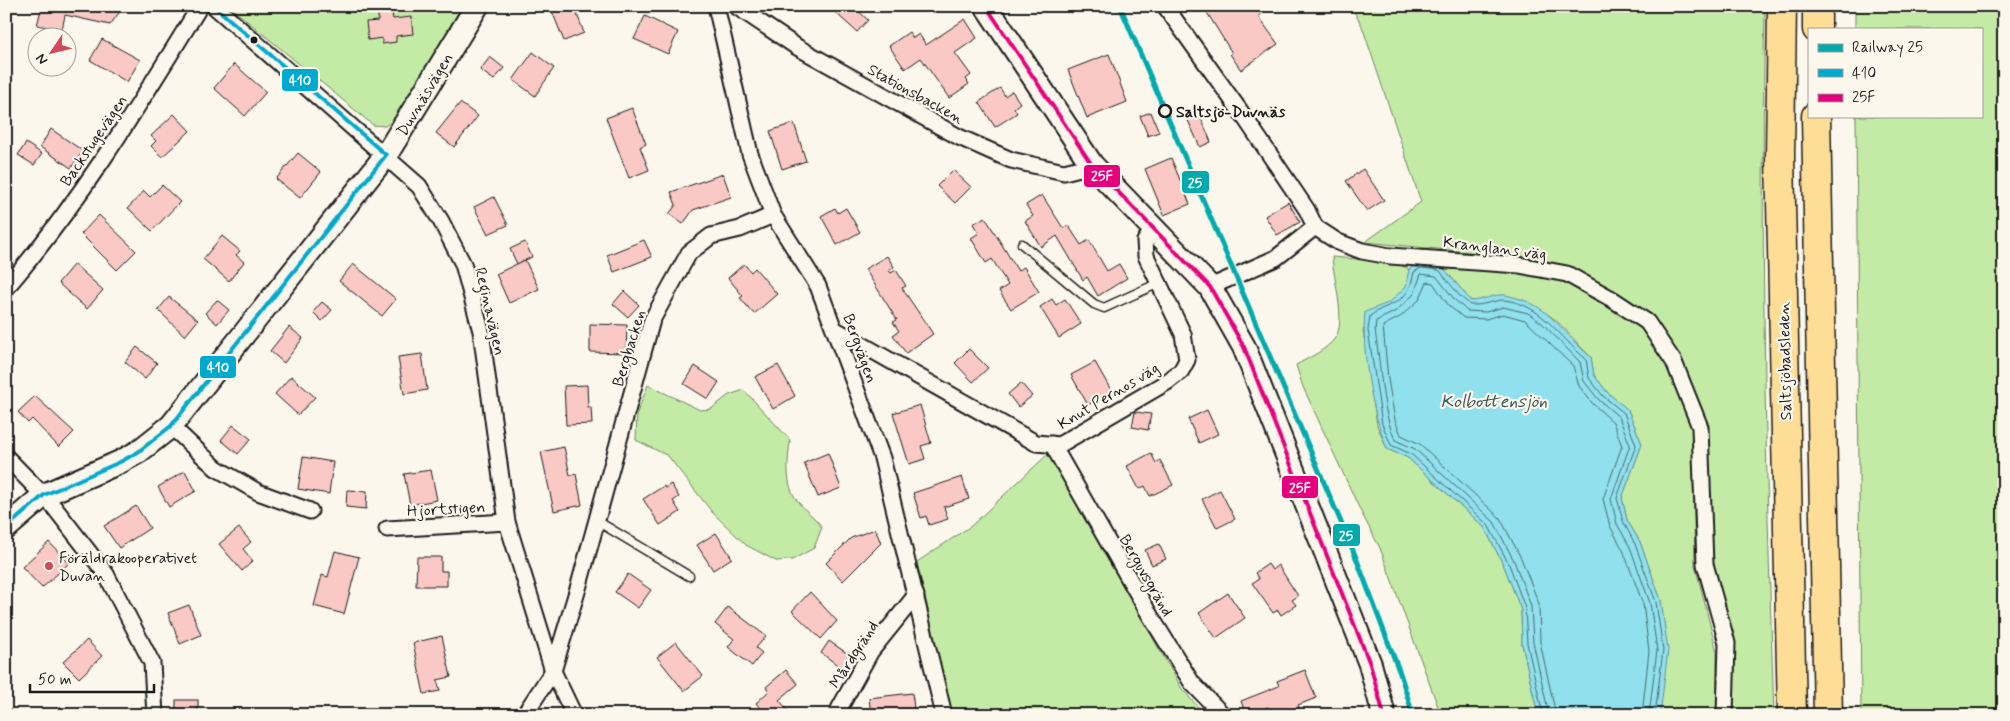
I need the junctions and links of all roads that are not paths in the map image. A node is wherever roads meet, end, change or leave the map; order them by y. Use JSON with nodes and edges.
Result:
{"nodes":[{"id":1,"x":200,"y":6,"type":"edge"},
{"id":2,"x":214,"y":6,"type":"edge"},
{"id":3,"x":477,"y":6,"type":"edge"},
{"id":4,"x":716,"y":6,"type":"edge"},
{"id":5,"x":736,"y":6,"type":"edge"},
{"id":6,"x":986,"y":6,"type":"edge"},
{"id":7,"x":1165,"y":6,"type":"edge"},
{"id":8,"x":1782,"y":6,"type":"edge"},
{"id":9,"x":1817,"y":6,"type":"edge"},
{"id":10,"x":1817,"y":28,"type":"edge"},
{"id":11,"x":1816,"y":118,"type":"edge"},
{"id":12,"x":386,"y":155,"type":"junction"},
{"id":13,"x":1092,"y":165,"type":"junction"},
{"id":14,"x":773,"y":215,"type":"junction"},
{"id":15,"x":1315,"y":227,"type":"junction"},
{"id":16,"x":1154,"y":228,"type":"junction"},
{"id":17,"x":1022,"y":244,"type":"dead end"},
{"id":18,"x":1160,"y":282,"type":"junction"},
{"id":19,"x":7,"y":287,"type":"edge"},
{"id":20,"x":1210,"y":287,"type":"junction"},
{"id":21,"x":836,"y":330,"type":"junction"},
{"id":22,"x":171,"y":426,"type":"junction"},
{"id":23,"x":1052,"y":444,"type":"junction"},
{"id":24,"x":6,"y":456,"type":"edge"},
{"id":25,"x":44,"y":496,"type":"junction"},
{"id":26,"x":310,"y":511,"type":"dead end"},
{"id":27,"x":597,"y":521,"type":"junction"},
{"id":28,"x":507,"y":522,"type":"junction"},
{"id":29,"x":6,"y":528,"type":"edge"},
{"id":30,"x":387,"y":529,"type":"dead end"},
{"id":31,"x":689,"y":576,"type":"dead end"},
{"id":32,"x":916,"y":595,"type":"junction"},
{"id":33,"x":553,"y":671,"type":"junction"},
{"id":34,"x":838,"y":709,"type":"dead end"},
{"id":35,"x":155,"y":715,"type":"edge"},
{"id":36,"x":524,"y":715,"type":"edge"},
{"id":37,"x":574,"y":715,"type":"edge"},
{"id":38,"x":944,"y":715,"type":"edge"},
{"id":39,"x":1223,"y":715,"type":"edge"},
{"id":40,"x":1384,"y":715,"type":"edge"},
{"id":41,"x":1725,"y":715,"type":"edge"},
{"id":42,"x":1792,"y":715,"type":"edge"},
{"id":43,"x":1828,"y":715,"type":"edge"}],
"edges":[{"from":1,"to":19,"type":"street","name":"Backstugevägen"},
{"from":2,"to":12,"type":"street","name":"Reginavägen"},
{"from":3,"to":12,"type":"street","name":"Duvnäsvägen"},
{"from":4,"to":14,"type":"street","name":"Bergvägen"},
{"from":5,"to":13,"type":"street","name":"Stationsbacken"},
{"from":6,"to":13,"type":"street"},
{"from":7,"to":15,"type":"street"},
{"from":8,"to":42,"type":"highway","name":"Saltsjöbadsleden"},
{"from":9,"to":10,"type":"highway"},
{"from":11,"to":43,"type":"highway"},
{"from":12,"to":22,"type":"street","name":"Duvnäsvägen"},
{"from":12,"to":28,"type":"street","name":"Reginavägen"},
{"from":13,"to":16,"type":"street"},
{"from":14,"to":21,"type":"street","name":"Bergvägen"},
{"from":14,"to":27,"type":"street","name":"Bergbacken"},
{"from":15,"to":20,"type":"street"},
{"from":15,"to":41,"type":"street","name":"Kranglans väg"},
{"from":16,"to":18,"type":"street","name":"Knut Pernos väg"},
{"from":16,"to":20,"type":"street"},
{"from":17,"to":18,"type":"lane"},
{"from":18,"to":23,"type":"street","name":"Knut Pernos väg"},
{"from":20,"to":40,"type":"street"},
{"from":21,"to":23,"type":"street","name":"Knut Pernos väg"},
{"from":21,"to":32,"type":"street","name":"Bergvägen"},
{"from":22,"to":25,"type":"street","name":"Duvnäsvägen"},
{"from":22,"to":26,"type":"street"},
{"from":23,"to":39,"type":"street","name":"Berguvsgränd"},
{"from":24,"to":25,"type":"street"},
{"from":25,"to":29,"type":"street","name":"Duvnäsvägen"},
{"from":25,"to":35,"type":"street"},
{"from":27,"to":31,"type":"lane"},
{"from":27,"to":33,"type":"street","name":"Bergbacken"},
{"from":28,"to":30,"type":"street","name":"Hjortstigen"},
{"from":28,"to":33,"type":"street","name":"Reginavägen"},
{"from":32,"to":34,"type":"street","name":"Mårdgränd"},
{"from":32,"to":38,"type":"street","name":"Bergvägen"},
{"from":33,"to":36,"type":"street","name":"Bergbacken"},
{"from":33,"to":37,"type":"street","name":"Reginavägen"}]}
